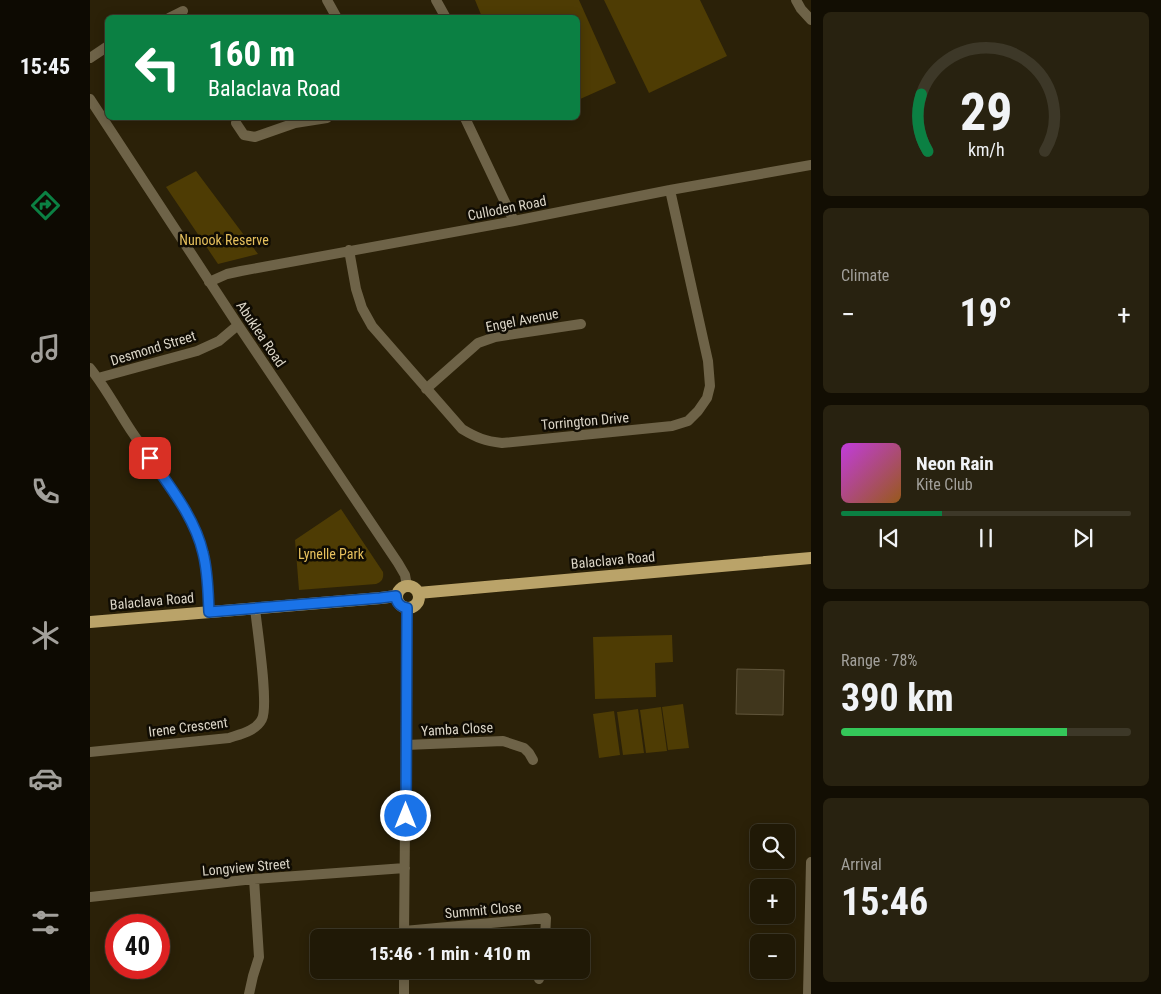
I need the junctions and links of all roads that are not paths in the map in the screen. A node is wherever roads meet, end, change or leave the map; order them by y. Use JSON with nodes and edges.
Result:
{"nodes":[{"id":1,"x":328,"y":0,"type":"edge"},
{"id":2,"x":436,"y":0,"type":"edge"},
{"id":3,"x":796,"y":0,"type":"edge"},
{"id":4,"x":183,"y":11,"type":"dead end"},
{"id":5,"x":175,"y":15,"type":"edge"},
{"id":6,"x":336,"y":15,"type":"edge"},
{"id":7,"x":444,"y":15,"type":"edge"},
{"id":8,"x":811,"y":20,"type":"edge"},
{"id":9,"x":105,"y":48,"type":"edge"},
{"id":10,"x":90,"y":58,"type":"edge"},
{"id":11,"x":90,"y":99,"type":"edge"},
{"id":12,"x":314,"y":120,"type":"edge"},
{"id":13,"x":466,"y":120,"type":"edge"},
{"id":14,"x":236,"y":123,"type":"dead end"},
{"id":15,"x":811,"y":165,"type":"edge"},
{"id":16,"x":670,"y":190,"type":"junction"},
{"id":17,"x":514,"y":221,"type":"junction"},
{"id":18,"x":349,"y":250,"type":"junction"},
{"id":19,"x":210,"y":282,"type":"junction"},
{"id":20,"x":580,"y":324,"type":"dead end"},
{"id":21,"x":238,"y":325,"type":"junction"},
{"id":22,"x":90,"y":368,"type":"edge"},
{"id":23,"x":98,"y":378,"type":"junction"},
{"id":24,"x":426,"y":390,"type":"junction"},
{"id":25,"x":811,"y":558,"type":"edge"},
{"id":26,"x":407,"y":586,"type":"junction"},
{"id":27,"x":418,"y":593,"type":"junction"},
{"id":28,"x":396,"y":596,"type":"junction"},
{"id":29,"x":255,"y":608,"type":"junction"},
{"id":30,"x":407,"y":608,"type":"junction"},
{"id":31,"x":209,"y":612,"type":"junction"},
{"id":32,"x":90,"y":622,"type":"edge"},
{"id":33,"x":406,"y":745,"type":"junction"},
{"id":34,"x":90,"y":752,"type":"edge"},
{"id":35,"x":532,"y":760,"type":"dead end"},
{"id":36,"x":811,"y":862,"type":"edge"},
{"id":37,"x":405,"y":868,"type":"junction"},
{"id":38,"x":254,"y":879,"type":"junction"},
{"id":39,"x":90,"y":897,"type":"edge"},
{"id":40,"x":404,"y":929,"type":"edge"},
{"id":41,"x":448,"y":929,"type":"edge"},
{"id":42,"x":545,"y":929,"type":"edge"},
{"id":43,"x":404,"y":979,"type":"edge"},
{"id":44,"x":250,"y":994,"type":"edge"},
{"id":45,"x":404,"y":994,"type":"edge"},
{"id":46,"x":808,"y":994,"type":"edge"}],
"edges":[{"from":1,"to":6,"type":"street"},
{"from":2,"to":7,"type":"street"},
{"from":3,"to":8,"type":"street"},
{"from":4,"to":5,"type":"street"},
{"from":9,"to":10,"type":"street"},
{"from":11,"to":19,"type":"street","name":"Abuklea Road"},
{"from":12,"to":14,"type":"street"},
{"from":13,"to":17,"type":"street"},
{"from":15,"to":16,"type":"street","name":"Culloden Road"},
{"from":16,"to":17,"type":"street","name":"Culloden Road"},
{"from":16,"to":24,"type":"street","name":"Torrington Drive"},
{"from":17,"to":18,"type":"street","name":"Culloden Road"},
{"from":18,"to":19,"type":"street","name":"Culloden Road"},
{"from":18,"to":24,"type":"street","name":"Torrington Drive"},
{"from":19,"to":21,"type":"street","name":"Abuklea Road"},
{"from":20,"to":24,"type":"street","name":"Engel Avenue"},
{"from":21,"to":23,"type":"street","name":"Desmond Street"},
{"from":21,"to":26,"type":"street","name":"Abuklea Road"},
{"from":22,"to":23,"type":"street"},
{"from":23,"to":31,"type":"street"},
{"from":25,"to":27,"type":"main road","name":"Balaclava Road"},
{"from":26,"to":27,"type":"main road"},
{"from":26,"to":28,"type":"main road"},
{"from":27,"to":30,"type":"main road"},
{"from":28,"to":29,"type":"main road","name":"Balaclava Road"},
{"from":28,"to":30,"type":"main road"},
{"from":29,"to":31,"type":"main road","name":"Balaclava Road"},
{"from":29,"to":34,"type":"street","name":"Irene Crescent"},
{"from":30,"to":33,"type":"street"},
{"from":31,"to":32,"type":"main road","name":"Balaclava Road"},
{"from":33,"to":35,"type":"street","name":"Yamba Close"},
{"from":33,"to":37,"type":"street"},
{"from":36,"to":46,"type":"street"},
{"from":37,"to":38,"type":"street","name":"Longview Street"},
{"from":37,"to":40,"type":"street"},
{"from":38,"to":39,"type":"street","name":"Longview Street"},
{"from":38,"to":44,"type":"street"},
{"from":41,"to":42,"type":"street","name":"Summit Close"},
{"from":43,"to":45,"type":"street"}]}
